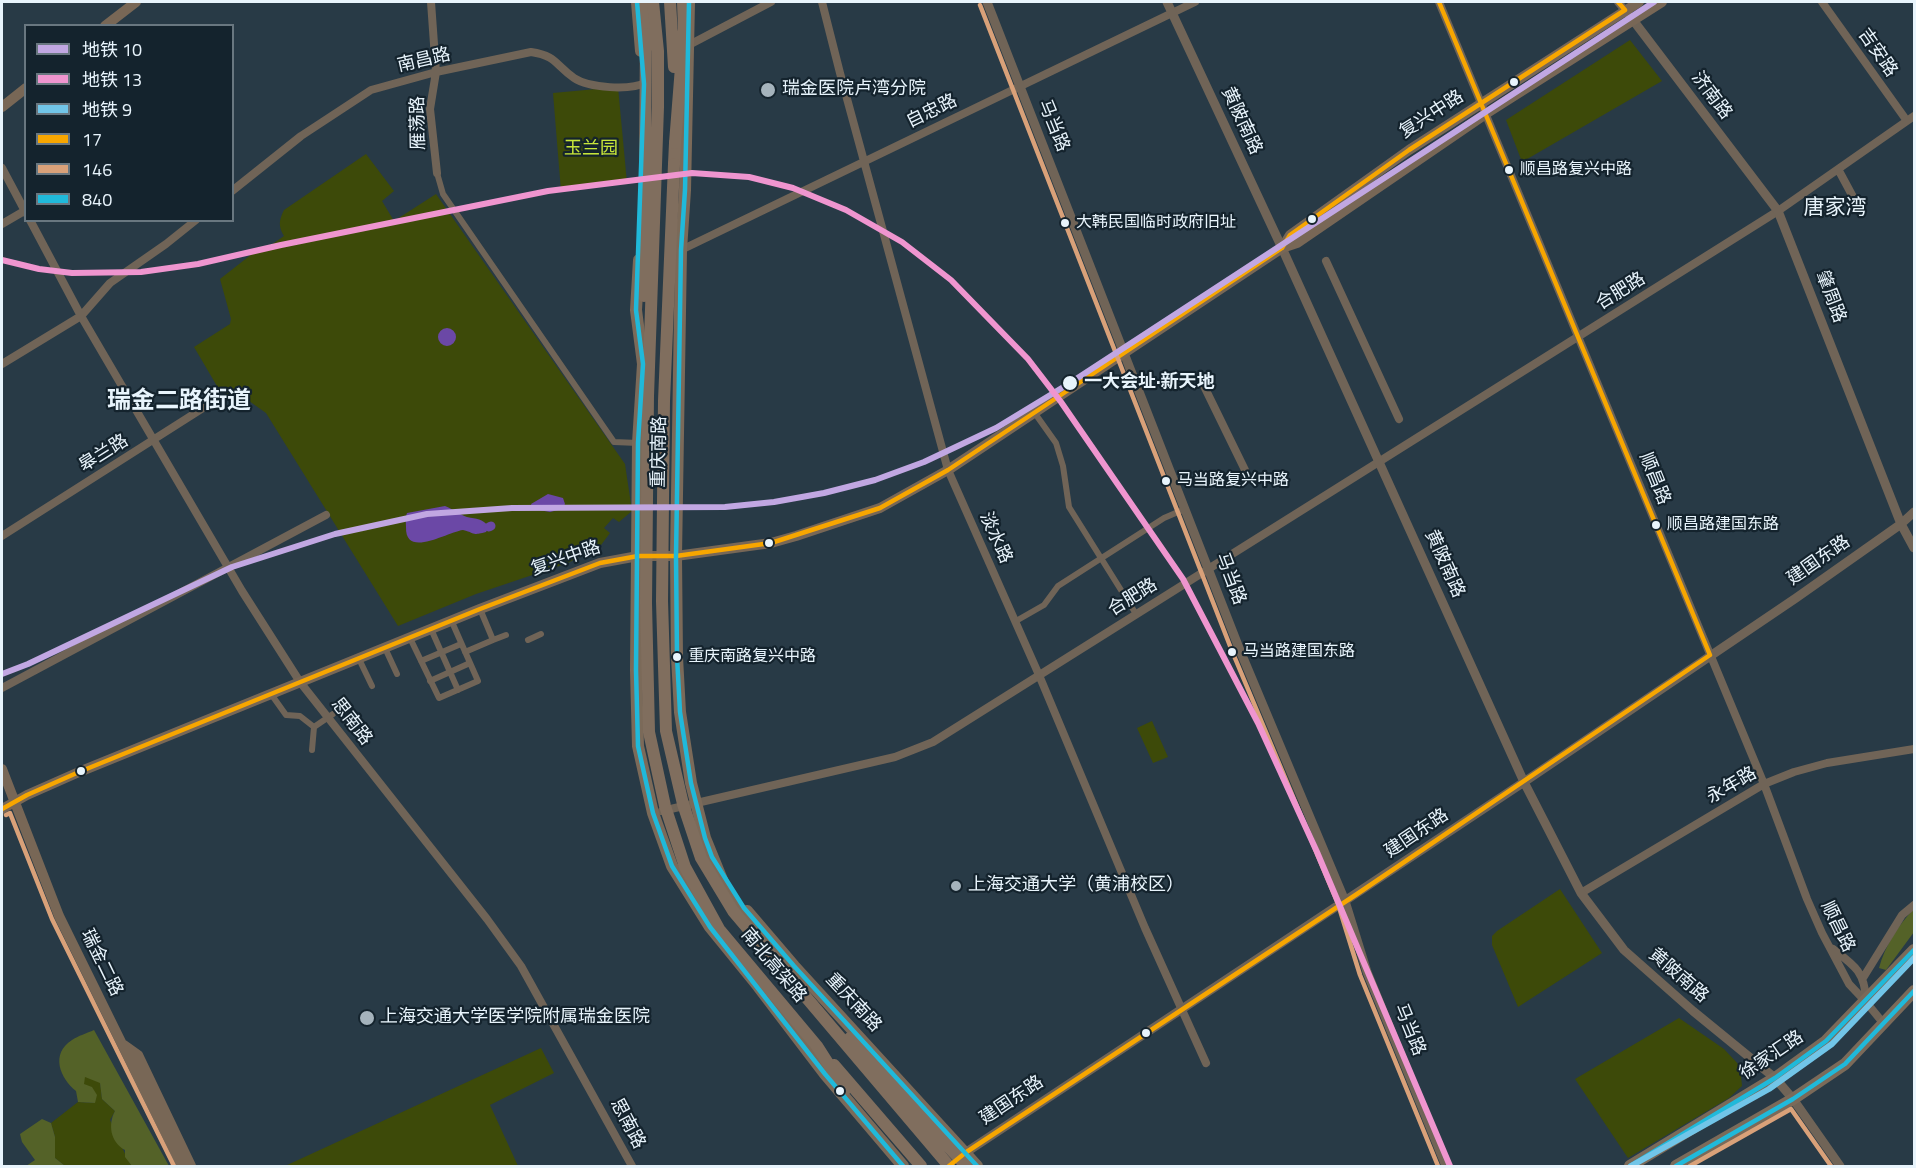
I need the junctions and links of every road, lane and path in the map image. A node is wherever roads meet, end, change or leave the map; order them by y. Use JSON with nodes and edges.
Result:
{"nodes":[{"id":1,"x":136,"y":2,"type":"edge"},
{"id":2,"x":431,"y":2,"type":"edge"},
{"id":3,"x":637,"y":2,"type":"edge"},
{"id":4,"x":644,"y":2,"type":"edge"},
{"id":5,"x":652,"y":2,"type":"edge"},
{"id":6,"x":670,"y":2,"type":"edge"},
{"id":7,"x":678,"y":2,"type":"edge"},
{"id":8,"x":683,"y":2,"type":"edge"},
{"id":9,"x":689,"y":2,"type":"edge"},
{"id":10,"x":771,"y":2,"type":"edge"},
{"id":11,"x":822,"y":2,"type":"edge"},
{"id":12,"x":987,"y":2,"type":"edge"},
{"id":13,"x":1167,"y":2,"type":"edge"},
{"id":14,"x":1195,"y":2,"type":"edge"},
{"id":15,"x":1439,"y":2,"type":"edge"},
{"id":16,"x":1639,"y":2,"type":"edge"},
{"id":17,"x":1662,"y":2,"type":"edge"},
{"id":18,"x":1822,"y":2,"type":"edge"},
{"id":19,"x":1622,"y":6,"type":"edge"},
{"id":20,"x":1172,"y":14,"type":"junction"},
{"id":21,"x":1633,"y":21,"type":"junction"},
{"id":22,"x":108,"y":24,"type":"edge"},
{"id":23,"x":689,"y":45,"type":"junction"},
{"id":24,"x":436,"y":72,"type":"junction"},
{"id":25,"x":649,"y":79,"type":"junction"},
{"id":26,"x":1020,"y":86,"type":"junction"},
{"id":27,"x":24,"y":90,"type":"edge"},
{"id":28,"x":1482,"y":102,"type":"junction"},
{"id":29,"x":2,"y":107,"type":"edge"},
{"id":30,"x":1487,"y":113,"type":"junction"},
{"id":31,"x":1914,"y":116,"type":"edge"},
{"id":32,"x":1906,"y":121,"type":"junction"},
{"id":33,"x":675,"y":143,"type":"junction"},
{"id":34,"x":865,"y":161,"type":"junction"},
{"id":35,"x":2,"y":168,"type":"edge"},
{"id":36,"x":1838,"y":169,"type":"junction"},
{"id":37,"x":437,"y":173,"type":"joint"},
{"id":38,"x":234,"y":189,"type":"edge"},
{"id":39,"x":1858,"y":208,"type":"dead end"},
{"id":40,"x":24,"y":209,"type":"edge"},
{"id":41,"x":1778,"y":211,"type":"junction"},
{"id":42,"x":24,"y":212,"type":"edge"},
{"id":43,"x":31,"y":222,"type":"edge"},
{"id":44,"x":193,"y":222,"type":"edge"},
{"id":45,"x":2,"y":224,"type":"edge"},
{"id":46,"x":1282,"y":248,"type":"junction"},
{"id":47,"x":681,"y":250,"type":"junction"},
{"id":48,"x":1326,"y":261,"type":"dead end"},
{"id":49,"x":648,"y":280,"type":"junction"},
{"id":50,"x":637,"y":295,"type":"junction"},
{"id":51,"x":81,"y":316,"type":"junction"},
{"id":52,"x":1578,"y":336,"type":"junction"},
{"id":53,"x":1125,"y":352,"type":"junction"},
{"id":54,"x":646,"y":363,"type":"junction"},
{"id":55,"x":2,"y":364,"type":"edge"},
{"id":56,"x":1202,"y":382,"type":"dead end"},
{"id":57,"x":222,"y":396,"type":"dead end"},
{"id":58,"x":1034,"y":412,"type":"junction"},
{"id":59,"x":1399,"y":419,"type":"dead end"},
{"id":60,"x":153,"y":441,"type":"junction"},
{"id":61,"x":638,"y":443,"type":"junction"},
{"id":62,"x":1379,"y":461,"type":"junction"},
{"id":63,"x":948,"y":470,"type":"junction"},
{"id":64,"x":1245,"y":470,"type":"dead end"},
{"id":65,"x":1185,"y":509,"type":"junction"},
{"id":66,"x":1914,"y":512,"type":"edge"},
{"id":67,"x":326,"y":515,"type":"dead end"},
{"id":68,"x":1901,"y":524,"type":"junction"},
{"id":69,"x":2,"y":536,"type":"edge"},
{"id":70,"x":1914,"y":548,"type":"edge"},
{"id":71,"x":638,"y":556,"type":"junction"},
{"id":72,"x":676,"y":556,"type":"junction"},
{"id":73,"x":1102,"y":557,"type":"junction"},
{"id":74,"x":227,"y":567,"type":"junction"},
{"id":75,"x":1208,"y":568,"type":"junction"},
{"id":76,"x":480,"y":609,"type":"junction"},
{"id":77,"x":1136,"y":614,"type":"junction"},
{"id":78,"x":1016,"y":621,"type":"junction"},
{"id":79,"x":452,"y":622,"type":"junction"},
{"id":80,"x":431,"y":629,"type":"junction"},
{"id":81,"x":541,"y":634,"type":"dead end"},
{"id":82,"x":506,"y":635,"type":"dead end"},
{"id":83,"x":410,"y":638,"type":"junction"},
{"id":84,"x":493,"y":640,"type":"junction"},
{"id":85,"x":528,"y":640,"type":"dead end"},
{"id":86,"x":461,"y":644,"type":"junction"},
{"id":87,"x":385,"y":648,"type":"junction"},
{"id":88,"x":441,"y":652,"type":"junction"},
{"id":89,"x":465,"y":652,"type":"junction"},
{"id":90,"x":1710,"y":655,"type":"junction"},
{"id":91,"x":359,"y":659,"type":"junction"},
{"id":92,"x":421,"y":661,"type":"junction"},
{"id":93,"x":470,"y":663,"type":"junction"},
{"id":94,"x":450,"y":672,"type":"junction"},
{"id":95,"x":397,"y":674,"type":"dead end"},
{"id":96,"x":1039,"y":675,"type":"junction"},
{"id":97,"x":430,"y":681,"type":"junction"},
{"id":98,"x":300,"y":682,"type":"junction"},
{"id":99,"x":372,"y":686,"type":"dead end"},
{"id":100,"x":2,"y":688,"type":"edge"},
{"id":101,"x":458,"y":690,"type":"junction"},
{"id":102,"x":271,"y":694,"type":"junction"},
{"id":103,"x":330,"y":715,"type":"junction"},
{"id":104,"x":314,"y":728,"type":"junction"},
{"id":105,"x":1914,"y":749,"type":"edge"},
{"id":106,"x":312,"y":750,"type":"dead end"},
{"id":107,"x":2,"y":769,"type":"edge"},
{"id":108,"x":1524,"y":782,"type":"junction"},
{"id":109,"x":1764,"y":784,"type":"junction"},
{"id":110,"x":14,"y":802,"type":"junction"},
{"id":111,"x":696,"y":803,"type":"junction"},
{"id":112,"x":2,"y":809,"type":"edge"},
{"id":113,"x":653,"y":813,"type":"junction"},
{"id":114,"x":1581,"y":893,"type":"junction"},
{"id":115,"x":1345,"y":901,"type":"junction"},
{"id":116,"x":1914,"y":904,"type":"edge"},
{"id":117,"x":1829,"y":946,"type":"junction"},
{"id":118,"x":1914,"y":950,"type":"edge"},
{"id":119,"x":1863,"y":978,"type":"junction"},
{"id":120,"x":758,"y":986,"type":"junction"},
{"id":121,"x":1914,"y":992,"type":"edge"},
{"id":122,"x":1866,"y":1002,"type":"junction"},
{"id":123,"x":1181,"y":1009,"type":"junction"},
{"id":124,"x":1884,"y":1024,"type":"junction"},
{"id":125,"x":122,"y":1044,"type":"junction"},
{"id":126,"x":817,"y":1046,"type":"junction"},
{"id":127,"x":1206,"y":1063,"type":"dead end"},
{"id":128,"x":1775,"y":1078,"type":"junction"},
{"id":129,"x":1793,"y":1098,"type":"junction"},
{"id":130,"x":959,"y":1163,"type":"edge"},
{"id":131,"x":182,"y":1167,"type":"edge"},
{"id":132,"x":191,"y":1167,"type":"edge"},
{"id":133,"x":632,"y":1167,"type":"edge"},
{"id":134,"x":903,"y":1167,"type":"edge"},
{"id":135,"x":910,"y":1167,"type":"edge"},
{"id":136,"x":920,"y":1167,"type":"edge"},
{"id":137,"x":977,"y":1167,"type":"edge"},
{"id":138,"x":1446,"y":1167,"type":"edge"},
{"id":139,"x":1629,"y":1167,"type":"edge"},
{"id":140,"x":1676,"y":1167,"type":"edge"},
{"id":141,"x":1840,"y":1167,"type":"edge"}],
"edges":[{"from":1,"to":22,"type":"main road"},
{"from":2,"to":24,"type":"street","name":"雁荡路"},
{"from":3,"to":25,"type":"main road","name":"重庆南路"},
{"from":4,"to":54,"type":"highway","bridge":true},
{"from":5,"to":25,"type":"main road","name":"重庆南路"},
{"from":5,"to":54,"type":"highway","name":"南北高架路","bridge":true},
{"from":6,"to":33,"type":"highway","name":"南北高架路","bridge":true},
{"from":7,"to":23,"type":"main road","name":"重庆南路"},
{"from":8,"to":33,"type":"highway","bridge":true},
{"from":9,"to":23,"type":"main road","name":"重庆南路"},
{"from":10,"to":23,"type":"street"},
{"from":11,"to":34,"type":"street","name":"淡水路"},
{"from":12,"to":26,"type":"street","name":"马当路"},
{"from":13,"to":20,"type":"street","name":"黄陂南路"},
{"from":14,"to":20,"type":"street","name":"自忠路"},
{"from":15,"to":28,"type":"street","name":"顺昌路"},
{"from":16,"to":19,"type":"main road","name":"复兴中路"},
{"from":17,"to":21,"type":"main road","name":"复兴中路"},
{"from":18,"to":32,"type":"street","name":"吉安路"},
{"from":19,"to":21,"type":"street","name":"济南路"},
{"from":19,"to":28,"type":"main road","name":"复兴中路"},
{"from":20,"to":26,"type":"street","name":"自忠路"},
{"from":20,"to":46,"type":"street","name":"黄陂南路"},
{"from":21,"to":30,"type":"main road","name":"复兴中路"},
{"from":21,"to":41,"type":"street","name":"济南路"},
{"from":23,"to":25,"type":"street"},
{"from":23,"to":47,"type":"main road","name":"重庆南路"},
{"from":24,"to":25,"type":"street","name":"南昌路"},
{"from":24,"to":37,"type":"street","name":"雁荡路"},
{"from":24,"to":38,"type":"street","name":"南昌路"},
{"from":25,"to":49,"type":"main road","name":"重庆南路"},
{"from":25,"to":50,"type":"main road","name":"重庆南路"},
{"from":26,"to":34,"type":"street","name":"自忠路"},
{"from":26,"to":53,"type":"street","name":"马当路"},
{"from":27,"to":29,"type":"main road"},
{"from":28,"to":30,"type":"street","name":"顺昌路"},
{"from":28,"to":46,"type":"main road","name":"复兴中路"},
{"from":30,"to":46,"type":"main road","name":"复兴中路"},
{"from":30,"to":52,"type":"street","name":"顺昌路"},
{"from":31,"to":32,"type":"street"},
{"from":32,"to":36,"type":"street"},
{"from":33,"to":130,"type":"highway","name":"南北高架路","bridge":true},
{"from":34,"to":47,"type":"street","name":"自忠路"},
{"from":34,"to":63,"type":"street","name":"淡水路"},
{"from":35,"to":40,"type":"street"},
{"from":36,"to":39,"type":"street"},
{"from":36,"to":41,"type":"street"},
{"from":37,"to":61,"type":"street"},
{"from":41,"to":52,"type":"street","name":"合肥路"},
{"from":41,"to":68,"type":"street","name":"肇周路"},
{"from":42,"to":45,"type":"street"},
{"from":43,"to":51,"type":"street","name":"思南路"},
{"from":44,"to":51,"type":"street"},
{"from":46,"to":53,"type":"main road","name":"复兴中路"},
{"from":46,"to":62,"type":"street","name":"黄陂南路"},
{"from":47,"to":72,"type":"main road","name":"重庆南路"},
{"from":48,"to":59,"type":"street"},
{"from":49,"to":50,"type":"main road"},
{"from":49,"to":54,"type":"main road","name":"重庆南路"},
{"from":50,"to":54,"type":"main road","name":"重庆南路"},
{"from":51,"to":55,"type":"street"},
{"from":51,"to":60,"type":"street","name":"思南路"},
{"from":52,"to":62,"type":"street","name":"合肥路"},
{"from":52,"to":90,"type":"street","name":"顺昌路"},
{"from":53,"to":58,"type":"main road","name":"复兴中路"},
{"from":53,"to":65,"type":"street","name":"马当路"},
{"from":54,"to":61,"type":"main road","name":"重庆南路"},
{"from":54,"to":126,"type":"highway","name":"南北高架路","bridge":true},
{"from":56,"to":64,"type":"street"},
{"from":57,"to":60,"type":"street","name":"皋兰路"},
{"from":58,"to":63,"type":"main road","name":"复兴中路"},
{"from":58,"to":73,"type":"street"},
{"from":60,"to":69,"type":"street","name":"皋兰路"},
{"from":60,"to":74,"type":"street","name":"思南路"},
{"from":61,"to":71,"type":"main road","name":"重庆南路"},
{"from":62,"to":75,"type":"street","name":"合肥路"},
{"from":62,"to":108,"type":"street","name":"黄陂南路"},
{"from":63,"to":72,"type":"main road","name":"复兴中路"},
{"from":63,"to":78,"type":"street","name":"淡水路"},
{"from":65,"to":73,"type":"street"},
{"from":65,"to":75,"type":"street","name":"马当路"},
{"from":66,"to":68,"type":"street","name":"建国东路"},
{"from":67,"to":74,"type":"street"},
{"from":68,"to":70,"type":"street","name":"肇周路"},
{"from":68,"to":90,"type":"street","name":"建国东路"},
{"from":71,"to":72,"type":"main road","name":"复兴中路"},
{"from":71,"to":76,"type":"main road","name":"复兴中路"},
{"from":71,"to":113,"type":"main road","name":"重庆南路"},
{"from":72,"to":111,"type":"main road","name":"重庆南路"},
{"from":73,"to":77,"type":"street"},
{"from":73,"to":78,"type":"street"},
{"from":74,"to":98,"type":"street","name":"思南路"},
{"from":74,"to":100,"type":"street"},
{"from":75,"to":77,"type":"street","name":"合肥路"},
{"from":75,"to":115,"type":"street","name":"马当路"},
{"from":76,"to":79,"type":"main road","name":"复兴中路"},
{"from":76,"to":84,"type":"street"},
{"from":77,"to":96,"type":"street","name":"合肥路"},
{"from":78,"to":96,"type":"street","name":"淡水路"},
{"from":79,"to":80,"type":"main road","name":"复兴中路"},
{"from":79,"to":86,"type":"street"},
{"from":80,"to":83,"type":"main road","name":"复兴中路"},
{"from":80,"to":88,"type":"street"},
{"from":81,"to":85,"type":"street"},
{"from":82,"to":84,"type":"street"},
{"from":83,"to":87,"type":"main road","name":"复兴中路"},
{"from":83,"to":92,"type":"street"},
{"from":84,"to":89,"type":"street"},
{"from":86,"to":88,"type":"street"},
{"from":86,"to":89,"type":"street"},
{"from":87,"to":91,"type":"main road","name":"复兴中路"},
{"from":87,"to":95,"type":"street"},
{"from":88,"to":92,"type":"street"},
{"from":88,"to":94,"type":"street"},
{"from":89,"to":93,"type":"street"},
{"from":90,"to":108,"type":"street","name":"建国东路"},
{"from":90,"to":109,"type":"street","name":"顺昌路"},
{"from":91,"to":98,"type":"main road","name":"复兴中路"},
{"from":91,"to":99,"type":"street"},
{"from":92,"to":97,"type":"street"},
{"from":93,"to":94,"type":"street"},
{"from":93,"to":101,"type":"street"},
{"from":94,"to":97,"type":"street"},
{"from":94,"to":101,"type":"street"},
{"from":96,"to":111,"type":"street","name":"合肥路"},
{"from":96,"to":123,"type":"street","name":"淡水路"},
{"from":97,"to":101,"type":"street"},
{"from":98,"to":102,"type":"main road","name":"复兴中路"},
{"from":98,"to":103,"type":"street","name":"思南路"},
{"from":102,"to":104,"type":"street"},
{"from":102,"to":110,"type":"main road","name":"复兴中路"},
{"from":103,"to":104,"type":"street"},
{"from":103,"to":133,"type":"street","name":"思南路"},
{"from":104,"to":106,"type":"street"},
{"from":105,"to":109,"type":"street","name":"永年路"},
{"from":107,"to":110,"type":"main road","name":"瑞金二路"},
{"from":108,"to":114,"type":"street","name":"黄陂南路"},
{"from":108,"to":115,"type":"street","name":"建国东路"},
{"from":109,"to":114,"type":"street","name":"永年路"},
{"from":109,"to":117,"type":"street","name":"顺昌路"},
{"from":110,"to":112,"type":"main road","name":"复兴中路"},
{"from":110,"to":125,"type":"main road","name":"瑞金二路"},
{"from":111,"to":113,"type":"street","name":"合肥路"},
{"from":111,"to":130,"type":"main road","name":"重庆南路"},
{"from":113,"to":120,"type":"main road","name":"重庆南路"},
{"from":114,"to":128,"type":"street","name":"黄陂南路"},
{"from":115,"to":123,"type":"street","name":"建国东路"},
{"from":115,"to":138,"type":"street","name":"马当路"},
{"from":116,"to":119,"type":"street"},
{"from":117,"to":119,"type":"street"},
{"from":117,"to":122,"type":"street","name":"顺昌路"},
{"from":118,"to":122,"type":"main road","name":"徐家汇路"},
{"from":119,"to":122,"type":"street"},
{"from":120,"to":134,"type":"main road","name":"重庆南路"},
{"from":120,"to":136,"type":"main road","name":"重庆南路"},
{"from":121,"to":124,"type":"main road"},
{"from":122,"to":124,"type":"street","name":"顺昌路"},
{"from":122,"to":128,"type":"main road","name":"徐家汇路"},
{"from":123,"to":127,"type":"street","name":"淡水路"},
{"from":123,"to":130,"type":"street","name":"建国东路"},
{"from":124,"to":129,"type":"main road"},
{"from":125,"to":131,"type":"main road","name":"瑞金二路"},
{"from":125,"to":132,"type":"main road"},
{"from":126,"to":135,"type":"highway","bridge":true},
{"from":126,"to":136,"type":"highway","name":"南北高架路","bridge":true},
{"from":128,"to":129,"type":"street","name":"黄陂南路"},
{"from":128,"to":139,"type":"main road","name":"徐家汇路"},
{"from":129,"to":140,"type":"main road"},
{"from":129,"to":141,"type":"street","name":"黄陂南路"},
{"from":130,"to":137,"type":"main road","name":"重庆南路"}]}
